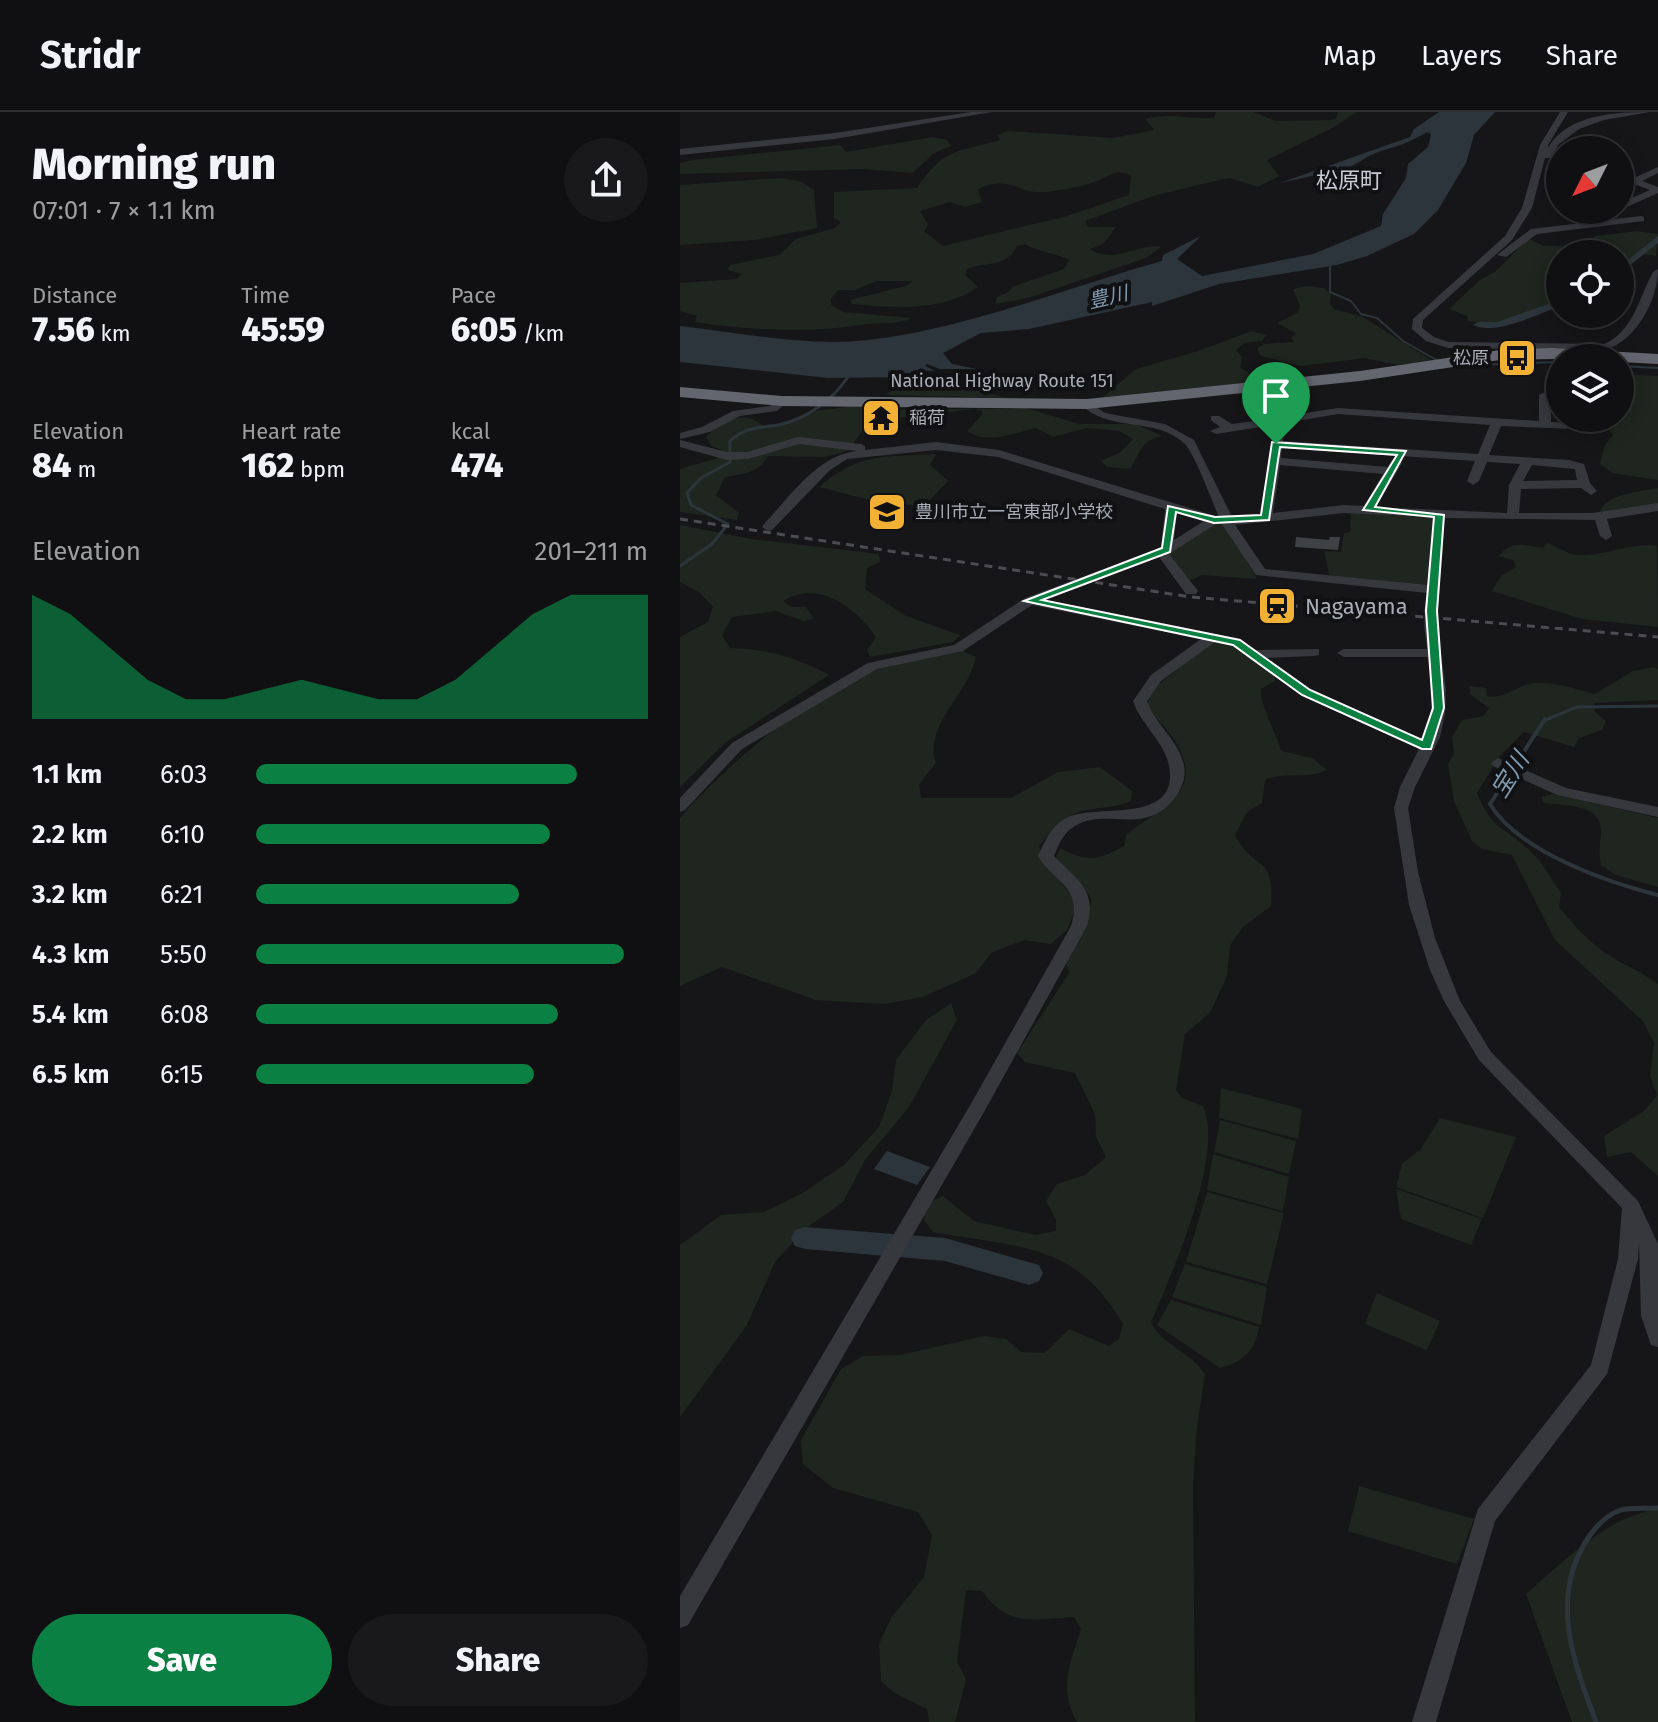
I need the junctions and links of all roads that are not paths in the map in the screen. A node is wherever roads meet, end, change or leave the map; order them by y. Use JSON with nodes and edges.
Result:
{"nodes":[{"id":1,"x":942,"y":112,"type":"edge"},
{"id":2,"x":988,"y":112,"type":"edge"},
{"id":3,"x":1567,"y":112,"type":"edge"},
{"id":4,"x":1647,"y":112,"type":"edge"},
{"id":5,"x":1658,"y":121,"type":"edge"},
{"id":6,"x":874,"y":131,"type":"junction"},
{"id":7,"x":1555,"y":136,"type":"edge"},
{"id":8,"x":1563,"y":136,"type":"edge"},
{"id":9,"x":680,"y":152,"type":"edge"},
{"id":10,"x":1546,"y":161,"type":"edge"},
{"id":11,"x":1658,"y":170,"type":"edge"},
{"id":12,"x":1635,"y":181,"type":"joint"},
{"id":13,"x":1533,"y":187,"type":"junction"},
{"id":14,"x":1658,"y":190,"type":"edge"},
{"id":15,"x":1634,"y":201,"type":"edge"},
{"id":16,"x":1634,"y":215,"type":"edge"},
{"id":17,"x":1634,"y":222,"type":"edge"},
{"id":18,"x":1613,"y":224,"type":"edge"},
{"id":19,"x":1477,"y":269,"type":"junction"},
{"id":20,"x":1658,"y":272,"type":"edge"},
{"id":21,"x":1464,"y":352,"type":"junction"},
{"id":22,"x":1658,"y":359,"type":"edge"},
{"id":23,"x":680,"y":392,"type":"edge"},
{"id":24,"x":1546,"y":395,"type":"edge"},
{"id":25,"x":1283,"y":400,"type":"dead end"},
{"id":26,"x":782,"y":401,"type":"junction"},
{"id":27,"x":1087,"y":404,"type":"junction"},
{"id":28,"x":1278,"y":419,"type":"junction"},
{"id":29,"x":1497,"y":422,"type":"junction"},
{"id":30,"x":1216,"y":424,"type":"dead end"},
{"id":31,"x":1545,"y":426,"type":"joint"},
{"id":32,"x":680,"y":436,"type":"edge"},
{"id":33,"x":680,"y":443,"type":"edge"},
{"id":34,"x":1276,"y":444,"type":"junction"},
{"id":35,"x":891,"y":450,"type":"junction"},
{"id":36,"x":1403,"y":453,"type":"junction"},
{"id":37,"x":1484,"y":456,"type":"junction"},
{"id":38,"x":1273,"y":461,"type":"junction"},
{"id":39,"x":1528,"y":461,"type":"junction"},
{"id":40,"x":1390,"y":471,"type":"junction"},
{"id":41,"x":1473,"y":481,"type":"dead end"},
{"id":42,"x":1515,"y":485,"type":"junction"},
{"id":43,"x":1658,"y":507,"type":"edge"},
{"id":44,"x":1171,"y":508,"type":"junction"},
{"id":45,"x":1368,"y":510,"type":"junction"},
{"id":46,"x":1439,"y":515,"type":"junction"},
{"id":47,"x":1513,"y":517,"type":"junction"},
{"id":48,"x":1600,"y":517,"type":"junction"},
{"id":49,"x":1266,"y":518,"type":"junction"},
{"id":50,"x":1221,"y":521,"type":"junction"},
{"id":51,"x":768,"y":527,"type":"dead end"},
{"id":52,"x":1606,"y":536,"type":"dead end"},
{"id":53,"x":1164,"y":551,"type":"junction"},
{"id":54,"x":1434,"y":590,"type":"junction"},
{"id":55,"x":1191,"y":591,"type":"dead end"},
{"id":56,"x":1030,"y":601,"type":"junction"},
{"id":57,"x":1213,"y":637,"type":"junction"},
{"id":58,"x":1314,"y":652,"type":"dead end"},
{"id":59,"x":1344,"y":653,"type":"dead end"},
{"id":60,"x":1432,"y":653,"type":"junction"},
{"id":61,"x":1253,"y":654,"type":"junction"},
{"id":62,"x":1426,"y":747,"type":"junction"},
{"id":63,"x":1498,"y":763,"type":"dead end"},
{"id":64,"x":680,"y":807,"type":"edge"},
{"id":65,"x":1658,"y":812,"type":"edge"},
{"id":66,"x":1631,"y":1206,"type":"junction"},
{"id":67,"x":1658,"y":1339,"type":"edge"},
{"id":68,"x":680,"y":1617,"type":"edge"},
{"id":69,"x":1424,"y":1722,"type":"edge"}],
"edges":[{"from":1,"to":6,"type":"street"},
{"from":2,"to":6,"type":"street"},
{"from":3,"to":7,"type":"street"},
{"from":3,"to":13,"type":"street"},
{"from":4,"to":5,"type":"street"},
{"from":4,"to":8,"type":"street"},
{"from":6,"to":9,"type":"street"},
{"from":10,"to":13,"type":"street"},
{"from":11,"to":12,"type":"street"},
{"from":12,"to":14,"type":"street"},
{"from":13,"to":19,"type":"street"},
{"from":14,"to":15,"type":"street"},
{"from":16,"to":17,"type":"street"},
{"from":18,"to":19,"type":"street"},
{"from":19,"to":21,"type":"street"},
{"from":20,"to":21,"type":"street"},
{"from":21,"to":22,"type":"highway","name":"National Highway Route 151"},
{"from":21,"to":27,"type":"highway","name":"National Highway Route 151"},
{"from":23,"to":26,"type":"highway","name":"National Highway Route 151"},
{"from":24,"to":31,"type":"street"},
{"from":25,"to":28,"type":"street"},
{"from":26,"to":27,"type":"highway","name":"National Highway Route 151"},
{"from":26,"to":32,"type":"street"},
{"from":27,"to":50,"type":"street"},
{"from":28,"to":29,"type":"street"},
{"from":28,"to":30,"type":"street"},
{"from":28,"to":34,"type":"street"},
{"from":29,"to":31,"type":"street"},
{"from":29,"to":37,"type":"street"},
{"from":33,"to":35,"type":"street"},
{"from":34,"to":36,"type":"street"},
{"from":34,"to":38,"type":"street"},
{"from":35,"to":44,"type":"street"},
{"from":35,"to":51,"type":"street"},
{"from":36,"to":37,"type":"street"},
{"from":36,"to":40,"type":"street"},
{"from":37,"to":39,"type":"street"},
{"from":37,"to":41,"type":"street"},
{"from":38,"to":40,"type":"street"},
{"from":38,"to":49,"type":"street"},
{"from":39,"to":42,"type":"street"},
{"from":39,"to":42,"type":"street"},
{"from":40,"to":45,"type":"street"},
{"from":42,"to":47,"type":"street"},
{"from":43,"to":48,"type":"street"},
{"from":44,"to":50,"type":"street"},
{"from":44,"to":53,"type":"street"},
{"from":45,"to":46,"type":"street"},
{"from":45,"to":49,"type":"street"},
{"from":46,"to":47,"type":"street"},
{"from":46,"to":54,"type":"street"},
{"from":47,"to":48,"type":"street"},
{"from":48,"to":52,"type":"street"},
{"from":49,"to":50,"type":"street"},
{"from":50,"to":53,"type":"street"},
{"from":50,"to":54,"type":"street"},
{"from":53,"to":55,"type":"street"},
{"from":53,"to":56,"type":"street"},
{"from":54,"to":60,"type":"street"},
{"from":56,"to":57,"type":"street"},
{"from":56,"to":64,"type":"street"},
{"from":57,"to":61,"type":"street"},
{"from":57,"to":68,"type":"street"},
{"from":58,"to":61,"type":"street"},
{"from":59,"to":60,"type":"street"},
{"from":60,"to":62,"type":"street"},
{"from":61,"to":62,"type":"street"},
{"from":62,"to":66,"type":"street"},
{"from":63,"to":65,"type":"street"},
{"from":66,"to":67,"type":"street"},
{"from":66,"to":69,"type":"street"}]}
